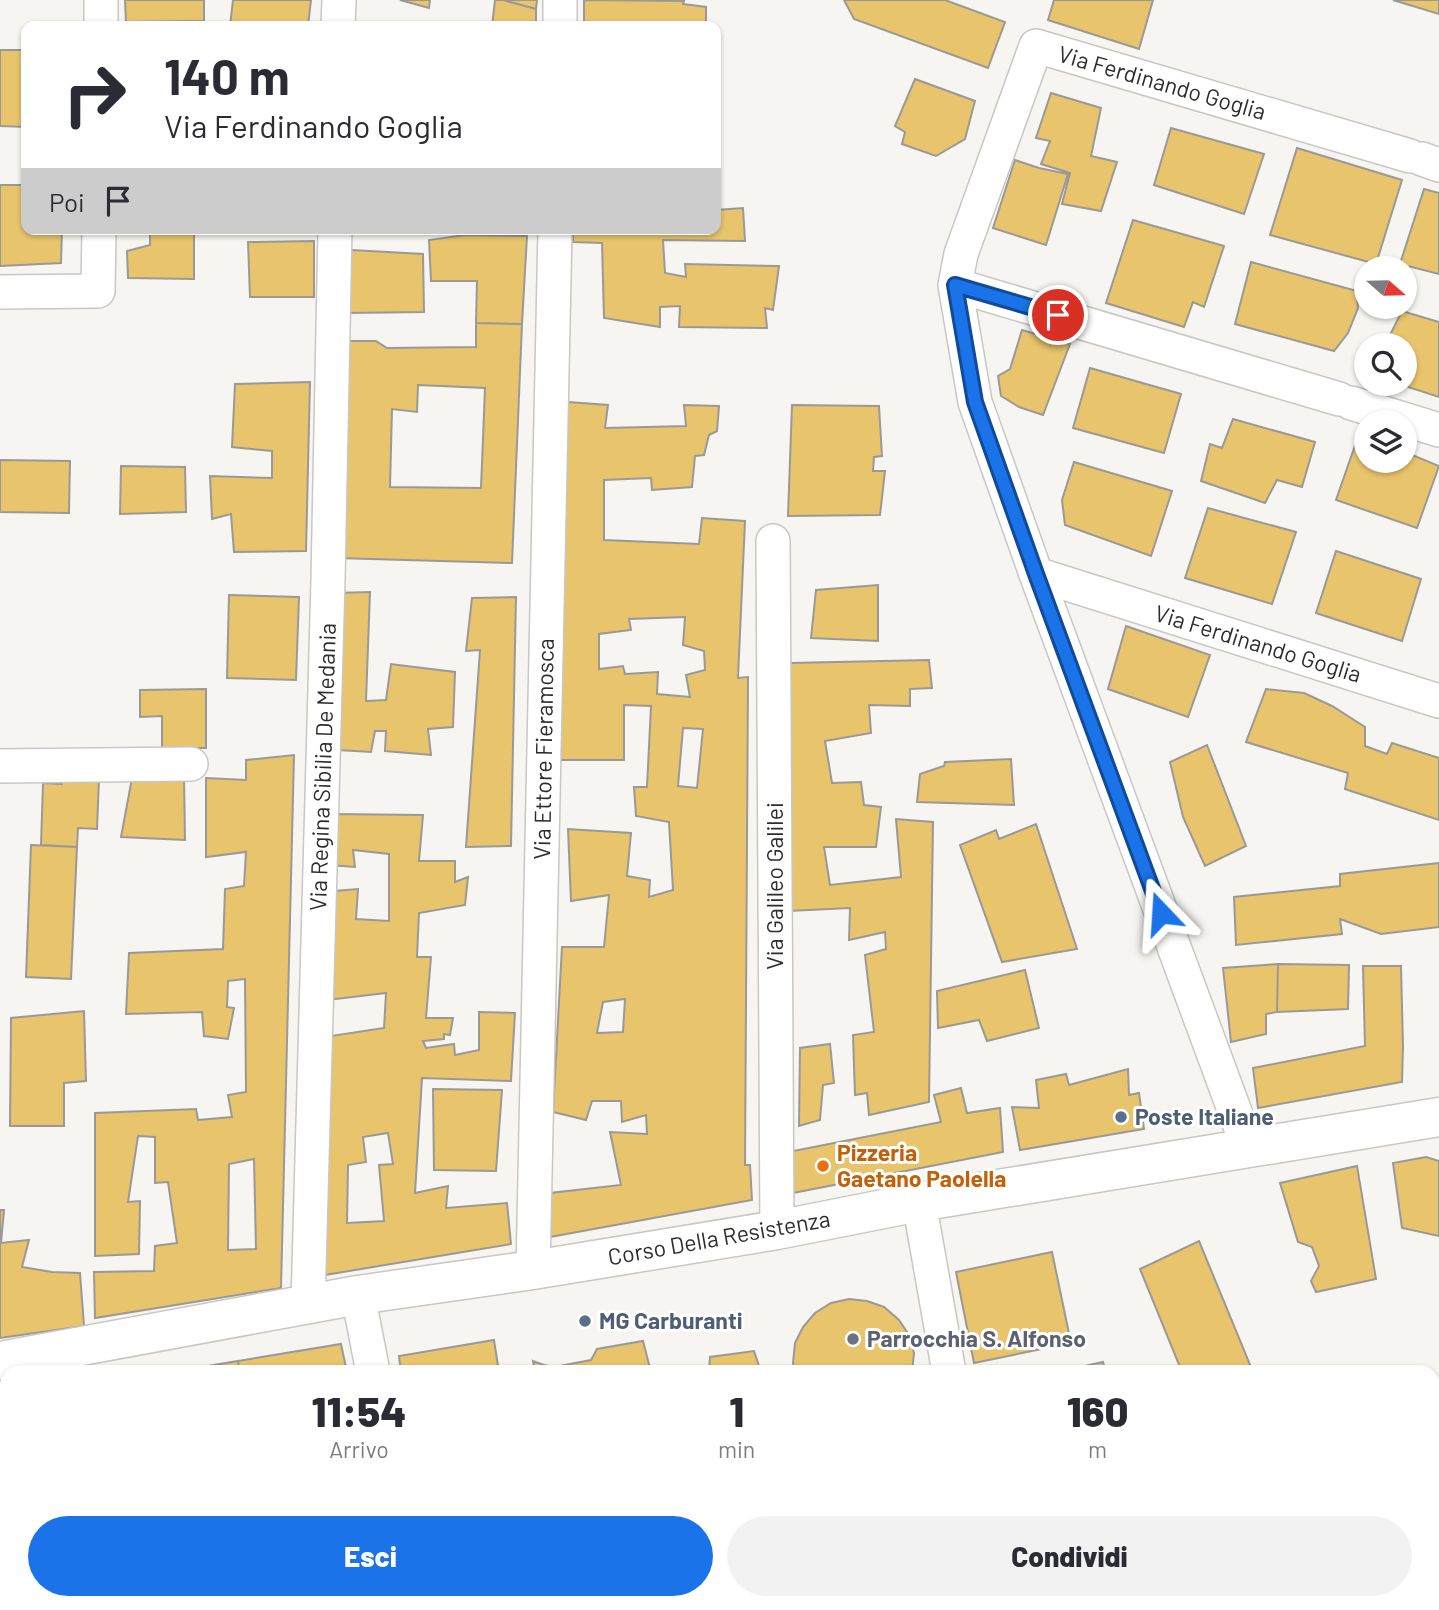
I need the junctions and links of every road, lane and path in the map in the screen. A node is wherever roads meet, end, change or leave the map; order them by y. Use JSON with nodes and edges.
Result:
{"nodes":[{"id":1,"x":102,"y":0,"type":"edge"},
{"id":2,"x":339,"y":0,"type":"edge"},
{"id":3,"x":560,"y":0,"type":"edge"},
{"id":4,"x":101,"y":21,"type":"edge"},
{"id":5,"x":338,"y":21,"type":"edge"},
{"id":6,"x":560,"y":21,"type":"edge"},
{"id":7,"x":1424,"y":160,"type":"edge"},
{"id":8,"x":99,"y":235,"type":"edge"},
{"id":9,"x":335,"y":235,"type":"edge"},
{"id":10,"x":555,"y":235,"type":"edge"},
{"id":11,"x":955,"y":285,"type":"junction"},
{"id":12,"x":0,"y":292,"type":"edge"},
{"id":13,"x":1439,"y":430,"type":"edge"},
{"id":14,"x":773,"y":541,"type":"dead end"},
{"id":15,"x":1036,"y":574,"type":"junction"},
{"id":16,"x":1439,"y":701,"type":"edge"},
{"id":17,"x":191,"y":764,"type":"dead end"},
{"id":18,"x":0,"y":766,"type":"edge"},
{"id":19,"x":1439,"y":1117,"type":"edge"},
{"id":20,"x":1248,"y":1147,"type":"junction"},
{"id":21,"x":919,"y":1202,"type":"junction"},
{"id":22,"x":777,"y":1230,"type":"junction"},
{"id":23,"x":533,"y":1270,"type":"junction"},
{"id":24,"x":358,"y":1295,"type":"junction"},
{"id":25,"x":308,"y":1304,"type":"junction"},
{"id":26,"x":0,"y":1361,"type":"edge"},
{"id":27,"x":372,"y":1365,"type":"edge"},
{"id":28,"x":948,"y":1365,"type":"edge"}],
"edges":[{"from":1,"to":4,"type":"street"},
{"from":2,"to":5,"type":"street"},
{"from":3,"to":6,"type":"street"},
{"from":7,"to":11,"type":"street","name":"Via Ferdinando Goglia"},
{"from":8,"to":12,"type":"street"},
{"from":9,"to":25,"type":"street","name":"Via Regina Sibilia De Medania"},
{"from":10,"to":23,"type":"street","name":"Via Ettore Fieramosca"},
{"from":11,"to":13,"type":"street"},
{"from":11,"to":15,"type":"street","name":"Via Ferdinando Goglia"},
{"from":14,"to":22,"type":"street","name":"Via Galileo Galilei"},
{"from":15,"to":16,"type":"street","name":"Via Ferdinando Goglia"},
{"from":15,"to":20,"type":"street","name":"Via Ferdinando Goglia"},
{"from":17,"to":18,"type":"street"},
{"from":19,"to":20,"type":"main road","name":"Corso Della Resistenza"},
{"from":20,"to":21,"type":"main road","name":"Corso Della Resistenza"},
{"from":21,"to":22,"type":"main road","name":"Corso Della Resistenza"},
{"from":21,"to":28,"type":"street"},
{"from":22,"to":23,"type":"main road","name":"Corso Della Resistenza"},
{"from":23,"to":24,"type":"main road","name":"Corso Della Resistenza"},
{"from":24,"to":25,"type":"main road","name":"Corso Della Resistenza"},
{"from":24,"to":27,"type":"street"},
{"from":25,"to":26,"type":"main road","name":"Corso Della Resistenza"}]}
